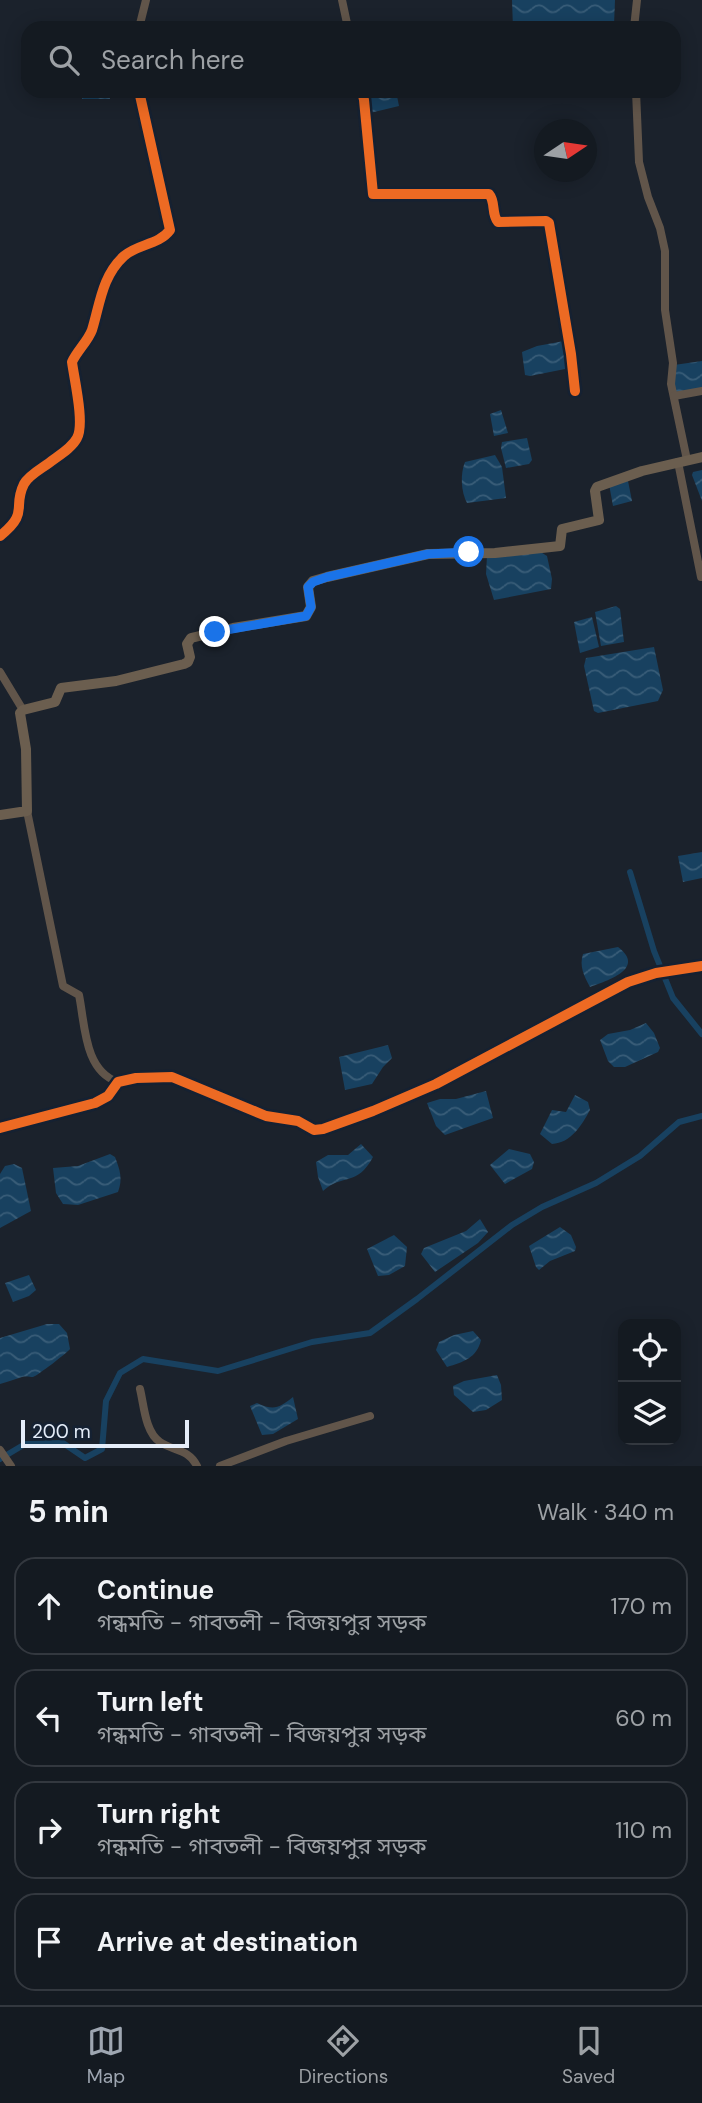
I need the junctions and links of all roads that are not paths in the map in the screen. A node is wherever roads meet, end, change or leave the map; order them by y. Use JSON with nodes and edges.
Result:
{"nodes":[{"id":1,"x":146,"y":0,"type":"edge"},
{"id":2,"x":342,"y":0,"type":"edge"},
{"id":3,"x":637,"y":0,"type":"edge"},
{"id":4,"x":141,"y":21,"type":"edge"},
{"id":5,"x":346,"y":21,"type":"edge"},
{"id":6,"x":635,"y":21,"type":"edge"},
{"id":7,"x":141,"y":98,"type":"edge"},
{"id":8,"x":364,"y":98,"type":"edge"},
{"id":9,"x":636,"y":98,"type":"edge"},
{"id":10,"x":575,"y":391,"type":"dead end"},
{"id":11,"x":702,"y":391,"type":"edge"},
{"id":12,"x":674,"y":396,"type":"junction"},
{"id":13,"x":702,"y":457,"type":"edge"},
{"id":14,"x":683,"y":461,"type":"junction"},
{"id":15,"x":0,"y":536,"type":"edge"},
{"id":16,"x":701,"y":577,"type":"edge"},
{"id":17,"x":0,"y":672,"type":"edge"},
{"id":18,"x":23,"y":710,"type":"junction"},
{"id":19,"x":27,"y":811,"type":"junction"},
{"id":20,"x":0,"y":815,"type":"edge"},
{"id":21,"x":702,"y":967,"type":"edge"},
{"id":22,"x":118,"y":1082,"type":"junction"},
{"id":23,"x":0,"y":1128,"type":"edge"},
{"id":24,"x":141,"y":1389,"type":"dead end"},
{"id":25,"x":370,"y":1416,"type":"dead end"},
{"id":26,"x":0,"y":1450,"type":"edge"},
{"id":27,"x":11,"y":1466,"type":"edge"},
{"id":28,"x":197,"y":1466,"type":"edge"},
{"id":29,"x":220,"y":1466,"type":"edge"}],
"edges":[{"from":1,"to":4,"type":"street"},
{"from":2,"to":5,"type":"street"},
{"from":3,"to":6,"type":"street"},
{"from":7,"to":15,"type":"street"},
{"from":8,"to":10,"type":"street"},
{"from":9,"to":12,"type":"street"},
{"from":11,"to":12,"type":"street"},
{"from":12,"to":14,"type":"street"},
{"from":13,"to":14,"type":"main road"},
{"from":14,"to":16,"type":"street"},
{"from":14,"to":18,"type":"main road"},
{"from":17,"to":18,"type":"street"},
{"from":18,"to":19,"type":"main road"},
{"from":19,"to":20,"type":"main road"},
{"from":19,"to":22,"type":"street"},
{"from":21,"to":22,"type":"street"},
{"from":22,"to":23,"type":"street"},
{"from":24,"to":28,"type":"street"},
{"from":25,"to":29,"type":"street"},
{"from":26,"to":27,"type":"street"}]}
